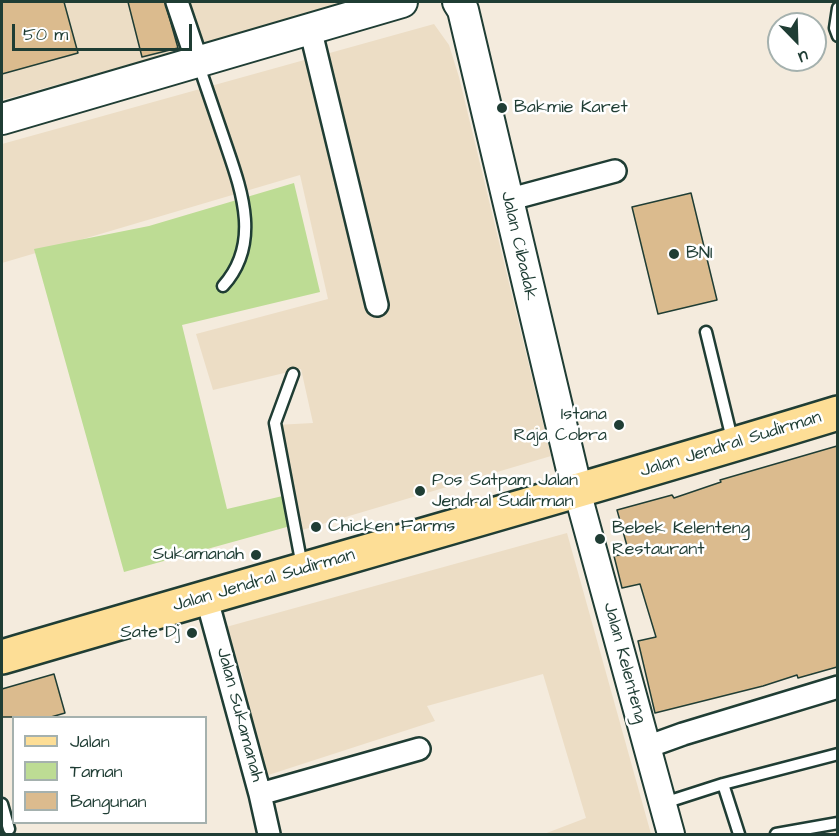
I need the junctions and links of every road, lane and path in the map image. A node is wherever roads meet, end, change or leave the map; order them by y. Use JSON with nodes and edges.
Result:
{"nodes":[{"id":1,"x":177,"y":2,"type":"edge"},
{"id":2,"x":402,"y":2,"type":"edge"},
{"id":3,"x":458,"y":2,"type":"edge"},
{"id":4,"x":837,"y":8,"type":"edge"},
{"id":5,"x":310,"y":28,"type":"junction"},
{"id":6,"x":837,"y":36,"type":"edge"},
{"id":7,"x":197,"y":61,"type":"junction"},
{"id":8,"x":2,"y":118,"type":"edge"},
{"id":9,"x":615,"y":171,"type":"dead end"},
{"id":10,"x":507,"y":200,"type":"junction"},
{"id":11,"x":223,"y":286,"type":"dead end"},
{"id":12,"x":377,"y":306,"type":"dead end"},
{"id":13,"x":706,"y":332,"type":"dead end"},
{"id":14,"x":293,"y":374,"type":"dead end"},
{"id":15,"x":837,"y":413,"type":"edge"},
{"id":16,"x":734,"y":445,"type":"junction"},
{"id":17,"x":577,"y":491,"type":"junction"},
{"id":18,"x":303,"y":570,"type":"junction"},
{"id":19,"x":206,"y":596,"type":"junction"},
{"id":20,"x":2,"y":657,"type":"edge"},
{"id":21,"x":837,"y":687,"type":"edge"},
{"id":22,"x":647,"y":747,"type":"junction"},
{"id":23,"x":419,"y":749,"type":"dead end"},
{"id":24,"x":837,"y":753,"type":"edge"},
{"id":25,"x":723,"y":784,"type":"junction"},
{"id":26,"x":261,"y":794,"type":"junction"},
{"id":27,"x":663,"y":803,"type":"junction"},
{"id":28,"x":2,"y":804,"type":"edge"},
{"id":29,"x":837,"y":823,"type":"edge"},
{"id":30,"x":9,"y":829,"type":"dead end"},
{"id":31,"x":269,"y":834,"type":"edge"},
{"id":32,"x":671,"y":834,"type":"edge"},
{"id":33,"x":739,"y":834,"type":"edge"},
{"id":34,"x":776,"y":834,"type":"edge"}],
"edges":[{"from":1,"to":7,"type":"street"},
{"from":2,"to":5,"type":"main road"},
{"from":3,"to":10,"type":"main road","name":"Jalan Cibadak"},
{"from":4,"to":6,"type":"lane"},
{"from":5,"to":7,"type":"main road"},
{"from":5,"to":12,"type":"street"},
{"from":7,"to":8,"type":"main road"},
{"from":7,"to":11,"type":"lane"},
{"from":9,"to":10,"type":"street"},
{"from":10,"to":17,"type":"main road","name":"Jalan Cibadak"},
{"from":13,"to":16,"type":"lane"},
{"from":14,"to":18,"type":"lane"},
{"from":15,"to":16,"type":"main road","name":"Jalan Jendral Sudirman"},
{"from":16,"to":17,"type":"main road","name":"Jalan Jendral Sudirman"},
{"from":17,"to":18,"type":"main road","name":"Jalan Jendral Sudirman"},
{"from":17,"to":22,"type":"street","name":"Jalan Kelenteng"},
{"from":18,"to":19,"type":"main road","name":"Jalan Jendral Sudirman"},
{"from":19,"to":20,"type":"main road","name":"Jalan Jendral Sudirman"},
{"from":19,"to":26,"type":"street","name":"Jalan Sukamanah"},
{"from":21,"to":22,"type":"street"},
{"from":22,"to":27,"type":"street","name":"Jalan Kelenteng"},
{"from":23,"to":26,"type":"street"},
{"from":24,"to":25,"type":"lane"},
{"from":25,"to":27,"type":"lane"},
{"from":25,"to":33,"type":"lane"},
{"from":26,"to":31,"type":"street","name":"Jalan Sukamanah"},
{"from":27,"to":32,"type":"street","name":"Jalan Kelenteng"},
{"from":28,"to":30,"type":"lane"},
{"from":29,"to":34,"type":"lane"}]}
